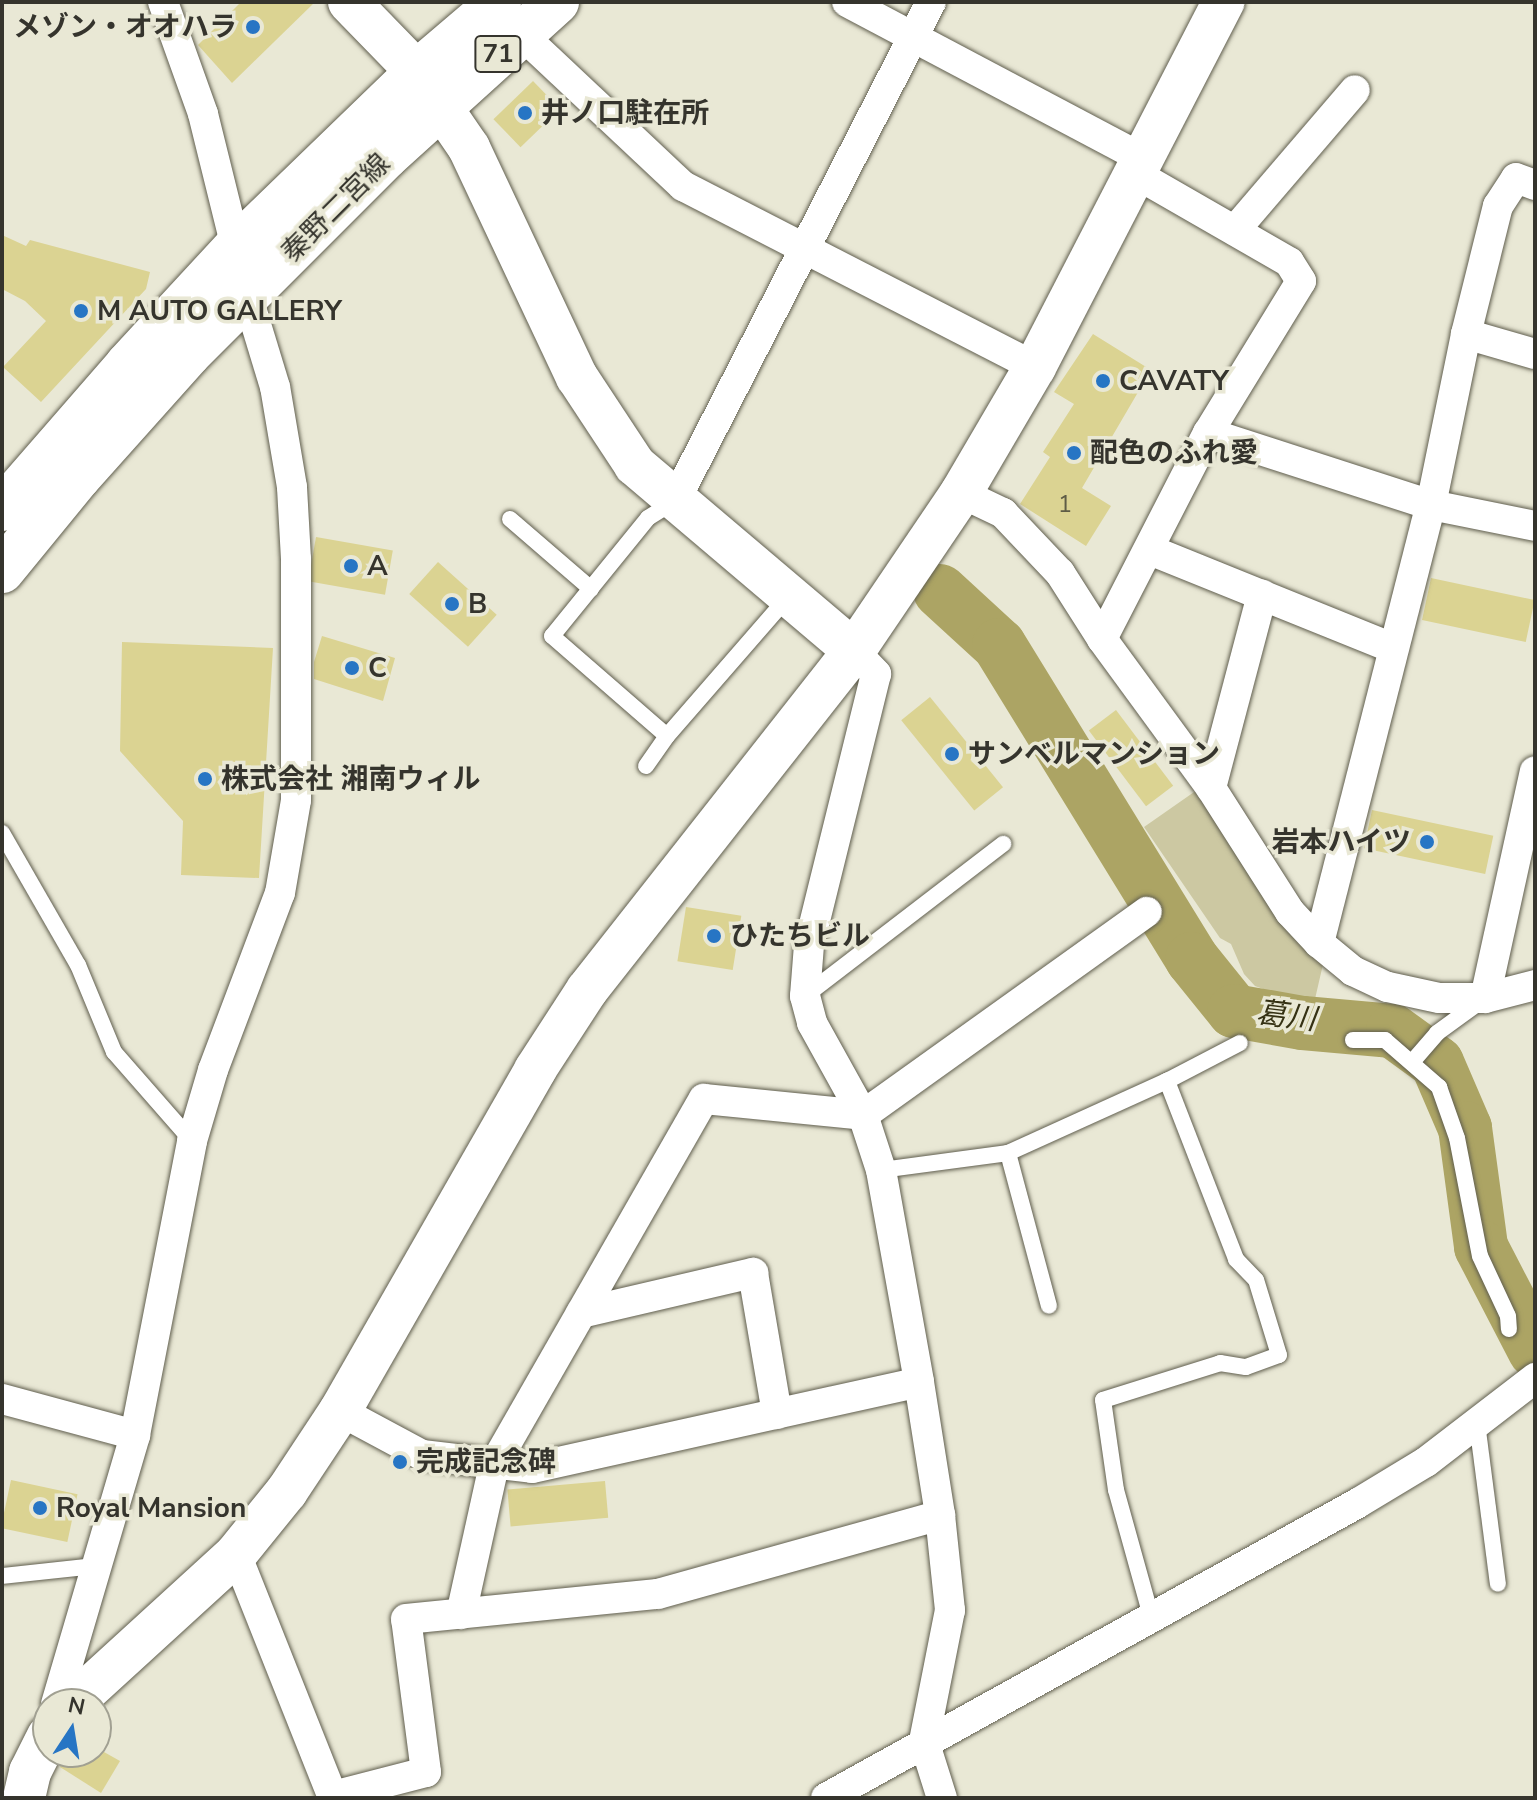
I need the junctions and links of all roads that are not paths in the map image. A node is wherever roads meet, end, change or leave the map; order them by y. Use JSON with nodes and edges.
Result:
{"nodes":[{"id":1,"x":163,"y":2,"type":"edge"},
{"id":2,"x":349,"y":2,"type":"edge"},
{"id":3,"x":557,"y":2,"type":"edge"},
{"id":4,"x":847,"y":2,"type":"edge"},
{"id":5,"x":931,"y":2,"type":"edge"},
{"id":6,"x":1223,"y":2,"type":"edge"},
{"id":7,"x":509,"y":18,"type":"edge"},
{"id":8,"x":914,"y":37,"type":"junction"},
{"id":9,"x":429,"y":90,"type":"junction"},
{"id":10,"x":1355,"y":90,"type":"dead end"},
{"id":11,"x":1140,"y":166,"type":"junction"},
{"id":12,"x":1535,"y":185,"type":"edge"},
{"id":13,"x":1235,"y":230,"type":"junction"},
{"id":14,"x":236,"y":247,"type":"junction"},
{"id":15,"x":806,"y":247,"type":"junction"},
{"id":16,"x":247,"y":295,"type":"junction"},
{"id":17,"x":1466,"y":334,"type":"junction"},
{"id":18,"x":1535,"y":354,"type":"edge"},
{"id":19,"x":1035,"y":367,"type":"junction"},
{"id":20,"x":1208,"y":433,"type":"junction"},
{"id":21,"x":961,"y":493,"type":"junction"},
{"id":22,"x":675,"y":501,"type":"junction"},
{"id":23,"x":1431,"y":505,"type":"junction"},
{"id":24,"x":2,"y":509,"type":"edge"},
{"id":25,"x":510,"y":519,"type":"dead end"},
{"id":26,"x":1535,"y":526,"type":"edge"},
{"id":27,"x":1150,"y":550,"type":"junction"},
{"id":28,"x":2,"y":571,"type":"edge"},
{"id":29,"x":591,"y":589,"type":"junction"},
{"id":30,"x":1262,"y":595,"type":"junction"},
{"id":31,"x":789,"y":596,"type":"junction"},
{"id":32,"x":1102,"y":639,"type":"junction"},
{"id":33,"x":1393,"y":648,"type":"junction"},
{"id":34,"x":854,"y":651,"type":"junction"},
{"id":35,"x":667,"y":736,"type":"junction"},
{"id":36,"x":646,"y":766,"type":"dead end"},
{"id":37,"x":1535,"y":771,"type":"edge"},
{"id":38,"x":1211,"y":788,"type":"junction"},
{"id":39,"x":2,"y":833,"type":"edge"},
{"id":40,"x":1003,"y":844,"type":"dead end"},
{"id":41,"x":1147,"y":912,"type":"dead end"},
{"id":42,"x":1319,"y":943,"type":"junction"},
{"id":43,"x":1535,"y":985,"type":"edge"},
{"id":44,"x":805,"y":996,"type":"junction"},
{"id":45,"x":1485,"y":998,"type":"junction"},
{"id":46,"x":1353,"y":1040,"type":"dead end"},
{"id":47,"x":1240,"y":1043,"type":"dead end"},
{"id":48,"x":1413,"y":1061,"type":"junction"},
{"id":49,"x":1167,"y":1081,"type":"junction"},
{"id":50,"x":863,"y":1115,"type":"junction"},
{"id":51,"x":192,"y":1141,"type":"junction"},
{"id":52,"x":1008,"y":1153,"type":"junction"},
{"id":53,"x":881,"y":1170,"type":"junction"},
{"id":54,"x":1049,"y":1306,"type":"dead end"},
{"id":55,"x":581,"y":1313,"type":"junction"},
{"id":56,"x":1509,"y":1329,"type":"dead end"},
{"id":57,"x":1535,"y":1378,"type":"edge"},
{"id":58,"x":919,"y":1382,"type":"junction"},
{"id":59,"x":2,"y":1399,"type":"edge"},
{"id":60,"x":340,"y":1411,"type":"junction"},
{"id":61,"x":777,"y":1414,"type":"junction"},
{"id":62,"x":1477,"y":1423,"type":"junction"},
{"id":63,"x":135,"y":1435,"type":"junction"},
{"id":64,"x":494,"y":1465,"type":"junction"},
{"id":65,"x":940,"y":1515,"type":"junction"},
{"id":66,"x":236,"y":1554,"type":"junction"},
{"id":67,"x":96,"y":1566,"type":"junction"},
{"id":68,"x":2,"y":1576,"type":"edge"},
{"id":69,"x":1498,"y":1584,"type":"dead end"},
{"id":70,"x":461,"y":1614,"type":"junction"},
{"id":71,"x":1151,"y":1616,"type":"junction"},
{"id":72,"x":61,"y":1688,"type":"edge"},
{"id":73,"x":89,"y":1688,"type":"edge"},
{"id":74,"x":924,"y":1741,"type":"junction"},
{"id":75,"x":32,"y":1768,"type":"edge"},
{"id":76,"x":333,"y":1797,"type":"edge"},
{"id":77,"x":24,"y":1798,"type":"edge"},
{"id":78,"x":826,"y":1798,"type":"edge"},
{"id":79,"x":942,"y":1798,"type":"edge"}],
"edges":[{"from":1,"to":14,"type":"street"},
{"from":2,"to":9,"type":"street"},
{"from":3,"to":7,"type":"main road","name":"秦野二宮線","number":"71"},
{"from":4,"to":8,"type":"street"},
{"from":5,"to":8,"type":"street"},
{"from":6,"to":11,"type":"street"},
{"from":7,"to":9,"type":"main road","name":"秦野二宮線","number":"71"},
{"from":7,"to":15,"type":"street"},
{"from":8,"to":11,"type":"street"},
{"from":8,"to":15,"type":"street"},
{"from":9,"to":14,"type":"main road","name":"秦野二宮線","number":"71"},
{"from":9,"to":16,"type":"main road","name":"秦野二宮線","number":"71"},
{"from":9,"to":22,"type":"street"},
{"from":10,"to":13,"type":"street"},
{"from":11,"to":13,"type":"street"},
{"from":11,"to":19,"type":"street"},
{"from":12,"to":17,"type":"street"},
{"from":13,"to":20,"type":"street"},
{"from":14,"to":24,"type":"main road","name":"秦野二宮線","number":"71"},
{"from":15,"to":19,"type":"street"},
{"from":15,"to":22,"type":"street"},
{"from":16,"to":28,"type":"main road","name":"秦野二宮線","number":"71"},
{"from":16,"to":51,"type":"street"},
{"from":17,"to":18,"type":"street"},
{"from":17,"to":23,"type":"street"},
{"from":19,"to":21,"type":"street"},
{"from":20,"to":23,"type":"street"},
{"from":20,"to":27,"type":"street"},
{"from":21,"to":32,"type":"street"},
{"from":21,"to":34,"type":"street"},
{"from":22,"to":29,"type":"lane"},
{"from":22,"to":31,"type":"street"},
{"from":23,"to":26,"type":"street"},
{"from":23,"to":33,"type":"street"},
{"from":25,"to":29,"type":"lane"},
{"from":27,"to":30,"type":"street"},
{"from":27,"to":32,"type":"street"},
{"from":29,"to":35,"type":"lane"},
{"from":30,"to":33,"type":"street"},
{"from":30,"to":38,"type":"street"},
{"from":31,"to":34,"type":"street"},
{"from":31,"to":35,"type":"lane"},
{"from":32,"to":38,"type":"street"},
{"from":33,"to":42,"type":"street"},
{"from":34,"to":44,"type":"street"},
{"from":34,"to":60,"type":"street"},
{"from":35,"to":36,"type":"lane"},
{"from":37,"to":45,"type":"street"},
{"from":38,"to":42,"type":"street"},
{"from":39,"to":51,"type":"lane"},
{"from":40,"to":44,"type":"lane"},
{"from":41,"to":50,"type":"street"},
{"from":42,"to":45,"type":"street"},
{"from":43,"to":45,"type":"street"},
{"from":44,"to":50,"type":"street"},
{"from":45,"to":48,"type":"lane"},
{"from":46,"to":48,"type":"lane"},
{"from":47,"to":49,"type":"lane"},
{"from":48,"to":56,"type":"lane"},
{"from":49,"to":52,"type":"lane"},
{"from":49,"to":71,"type":"lane"},
{"from":50,"to":53,"type":"street"},
{"from":50,"to":55,"type":"street"},
{"from":51,"to":63,"type":"street"},
{"from":52,"to":53,"type":"lane"},
{"from":52,"to":54,"type":"lane"},
{"from":53,"to":58,"type":"street"},
{"from":55,"to":61,"type":"street"},
{"from":55,"to":64,"type":"street"},
{"from":57,"to":62,"type":"street"},
{"from":58,"to":61,"type":"street"},
{"from":58,"to":65,"type":"street"},
{"from":59,"to":63,"type":"street"},
{"from":60,"to":64,"type":"street"},
{"from":60,"to":66,"type":"street"},
{"from":61,"to":64,"type":"street"},
{"from":62,"to":69,"type":"lane"},
{"from":62,"to":71,"type":"street"},
{"from":63,"to":67,"type":"street"},
{"from":64,"to":70,"type":"street"},
{"from":65,"to":70,"type":"street"},
{"from":65,"to":74,"type":"street"},
{"from":66,"to":73,"type":"street"},
{"from":66,"to":76,"type":"street"},
{"from":67,"to":68,"type":"lane"},
{"from":67,"to":72,"type":"street"},
{"from":70,"to":76,"type":"street"},
{"from":71,"to":74,"type":"street"},
{"from":74,"to":78,"type":"street"},
{"from":74,"to":79,"type":"street"},
{"from":75,"to":77,"type":"street"}]}
